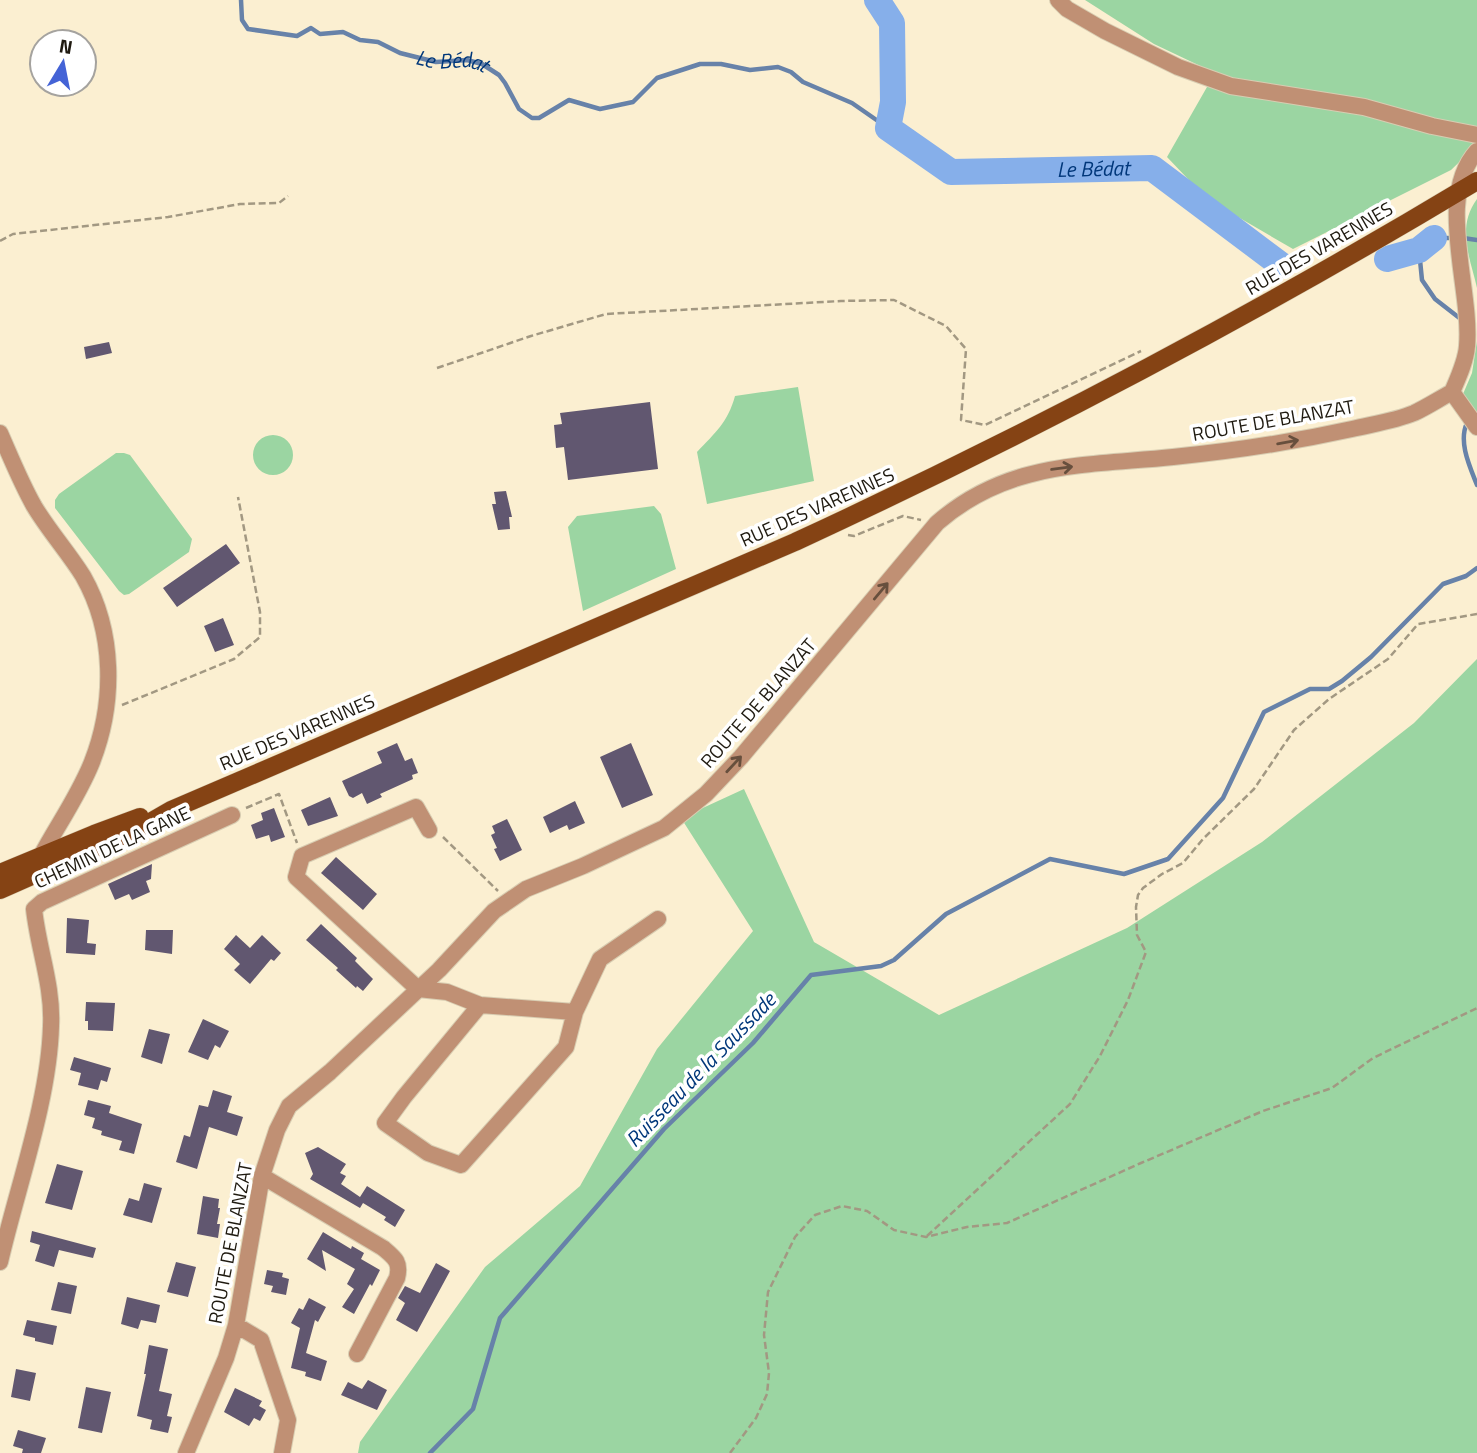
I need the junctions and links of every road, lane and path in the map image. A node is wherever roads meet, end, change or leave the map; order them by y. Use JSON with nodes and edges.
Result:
{"nodes":[{"id":1,"x":1058,"y":0,"type":"edge"},
{"id":2,"x":1477,"y":135,"type":"edge"},
{"id":3,"x":1477,"y":151,"type":"edge"},
{"id":4,"x":1477,"y":181,"type":"edge"},
{"id":5,"x":1457,"y":194,"type":"junction"},
{"id":6,"x":288,"y":196,"type":"dead end"},
{"id":7,"x":0,"y":241,"type":"edge"},
{"id":8,"x":1151,"y":351,"type":"dead end"},
{"id":9,"x":436,"y":368,"type":"dead end"},
{"id":10,"x":1452,"y":392,"type":"junction"},
{"id":11,"x":1477,"y":427,"type":"edge"},
{"id":12,"x":0,"y":433,"type":"edge"},
{"id":13,"x":238,"y":498,"type":"dead end"},
{"id":14,"x":836,"y":523,"type":"junction"},
{"id":15,"x":934,"y":527,"type":"junction"},
{"id":16,"x":1477,"y":614,"type":"edge"},
{"id":17,"x":106,"y":712,"type":"junction"},
{"id":18,"x":232,"y":814,"type":"joint"},
{"id":19,"x":429,"y":830,"type":"joint"},
{"id":20,"x":302,"y":856,"type":"junction"},
{"id":21,"x":43,"y":863,"type":"junction"},
{"id":22,"x":0,"y":873,"type":"edge"},
{"id":23,"x":0,"y":890,"type":"edge"},
{"id":24,"x":508,"y":901,"type":"junction"},
{"id":25,"x":659,"y":919,"type":"dead end"},
{"id":26,"x":418,"y":989,"type":"junction"},
{"id":27,"x":480,"y":1006,"type":"junction"},
{"id":28,"x":1477,"y":1008,"type":"edge"},
{"id":29,"x":575,"y":1012,"type":"junction"},
{"id":30,"x":262,"y":1176,"type":"junction"},
{"id":31,"x":926,"y":1237,"type":"junction"},
{"id":32,"x":2,"y":1246,"type":"edge"},
{"id":33,"x":0,"y":1262,"type":"edge"},
{"id":34,"x":236,"y":1325,"type":"junction"},
{"id":35,"x":357,"y":1354,"type":"dead end"},
{"id":36,"x":186,"y":1453,"type":"edge"},
{"id":37,"x":282,"y":1453,"type":"edge"},
{"id":38,"x":730,"y":1453,"type":"edge"}],
"edges":[{"from":1,"to":2,"type":"street"},
{"from":3,"to":5,"type":"street"},
{"from":4,"to":5,"type":"main road","name":"RUE DES VARENNES"},
{"from":5,"to":10,"type":"street"},
{"from":5,"to":14,"type":"main road","name":"RUE DES VARENNES"},
{"from":6,"to":7,"type":"path"},
{"from":8,"to":9,"type":"path"},
{"from":10,"to":11,"type":"street"},
{"from":15,"to":10,"type":"street","name":"ROUTE DE BLANZAT","one_way":true},
{"from":12,"to":17,"type":"street","name":"CHEMIN DE LA GANE"},
{"from":13,"to":17,"type":"path"},
{"from":14,"to":15,"type":"path"},
{"from":14,"to":21,"type":"main road","name":"RUE DES VARENNES"},
{"from":24,"to":15,"type":"street","name":"ROUTE DE BLANZAT","one_way":true},
{"from":16,"to":31,"type":"path"},
{"from":17,"to":21,"type":"street","name":"CHEMIN DE LA GANE"},
{"from":18,"to":20,"type":"path"},
{"from":18,"to":32,"type":"street","name":"CHEMIN DE LA GANE"},
{"from":19,"to":20,"type":"street"},
{"from":19,"to":24,"type":"path"},
{"from":20,"to":26,"type":"street"},
{"from":21,"to":22,"type":"main road","name":"RUE DES VARENNES"},
{"from":21,"to":23,"type":"main road","name":"RUE DES VARENNES"},
{"from":24,"to":26,"type":"street","name":"ROUTE DE BLANZAT"},
{"from":25,"to":29,"type":"street"},
{"from":26,"to":27,"type":"street"},
{"from":26,"to":30,"type":"street","name":"ROUTE DE BLANZAT"},
{"from":27,"to":29,"type":"street"},
{"from":27,"to":29,"type":"street"},
{"from":28,"to":31,"type":"path"},
{"from":30,"to":34,"type":"street","name":"ROUTE DE BLANZAT"},
{"from":30,"to":35,"type":"street"},
{"from":31,"to":38,"type":"path"},
{"from":32,"to":33,"type":"street","name":"CHEMIN DE LA GANE"},
{"from":34,"to":36,"type":"street","name":"ROUTE DE BLANZAT"},
{"from":34,"to":37,"type":"street"}]}
